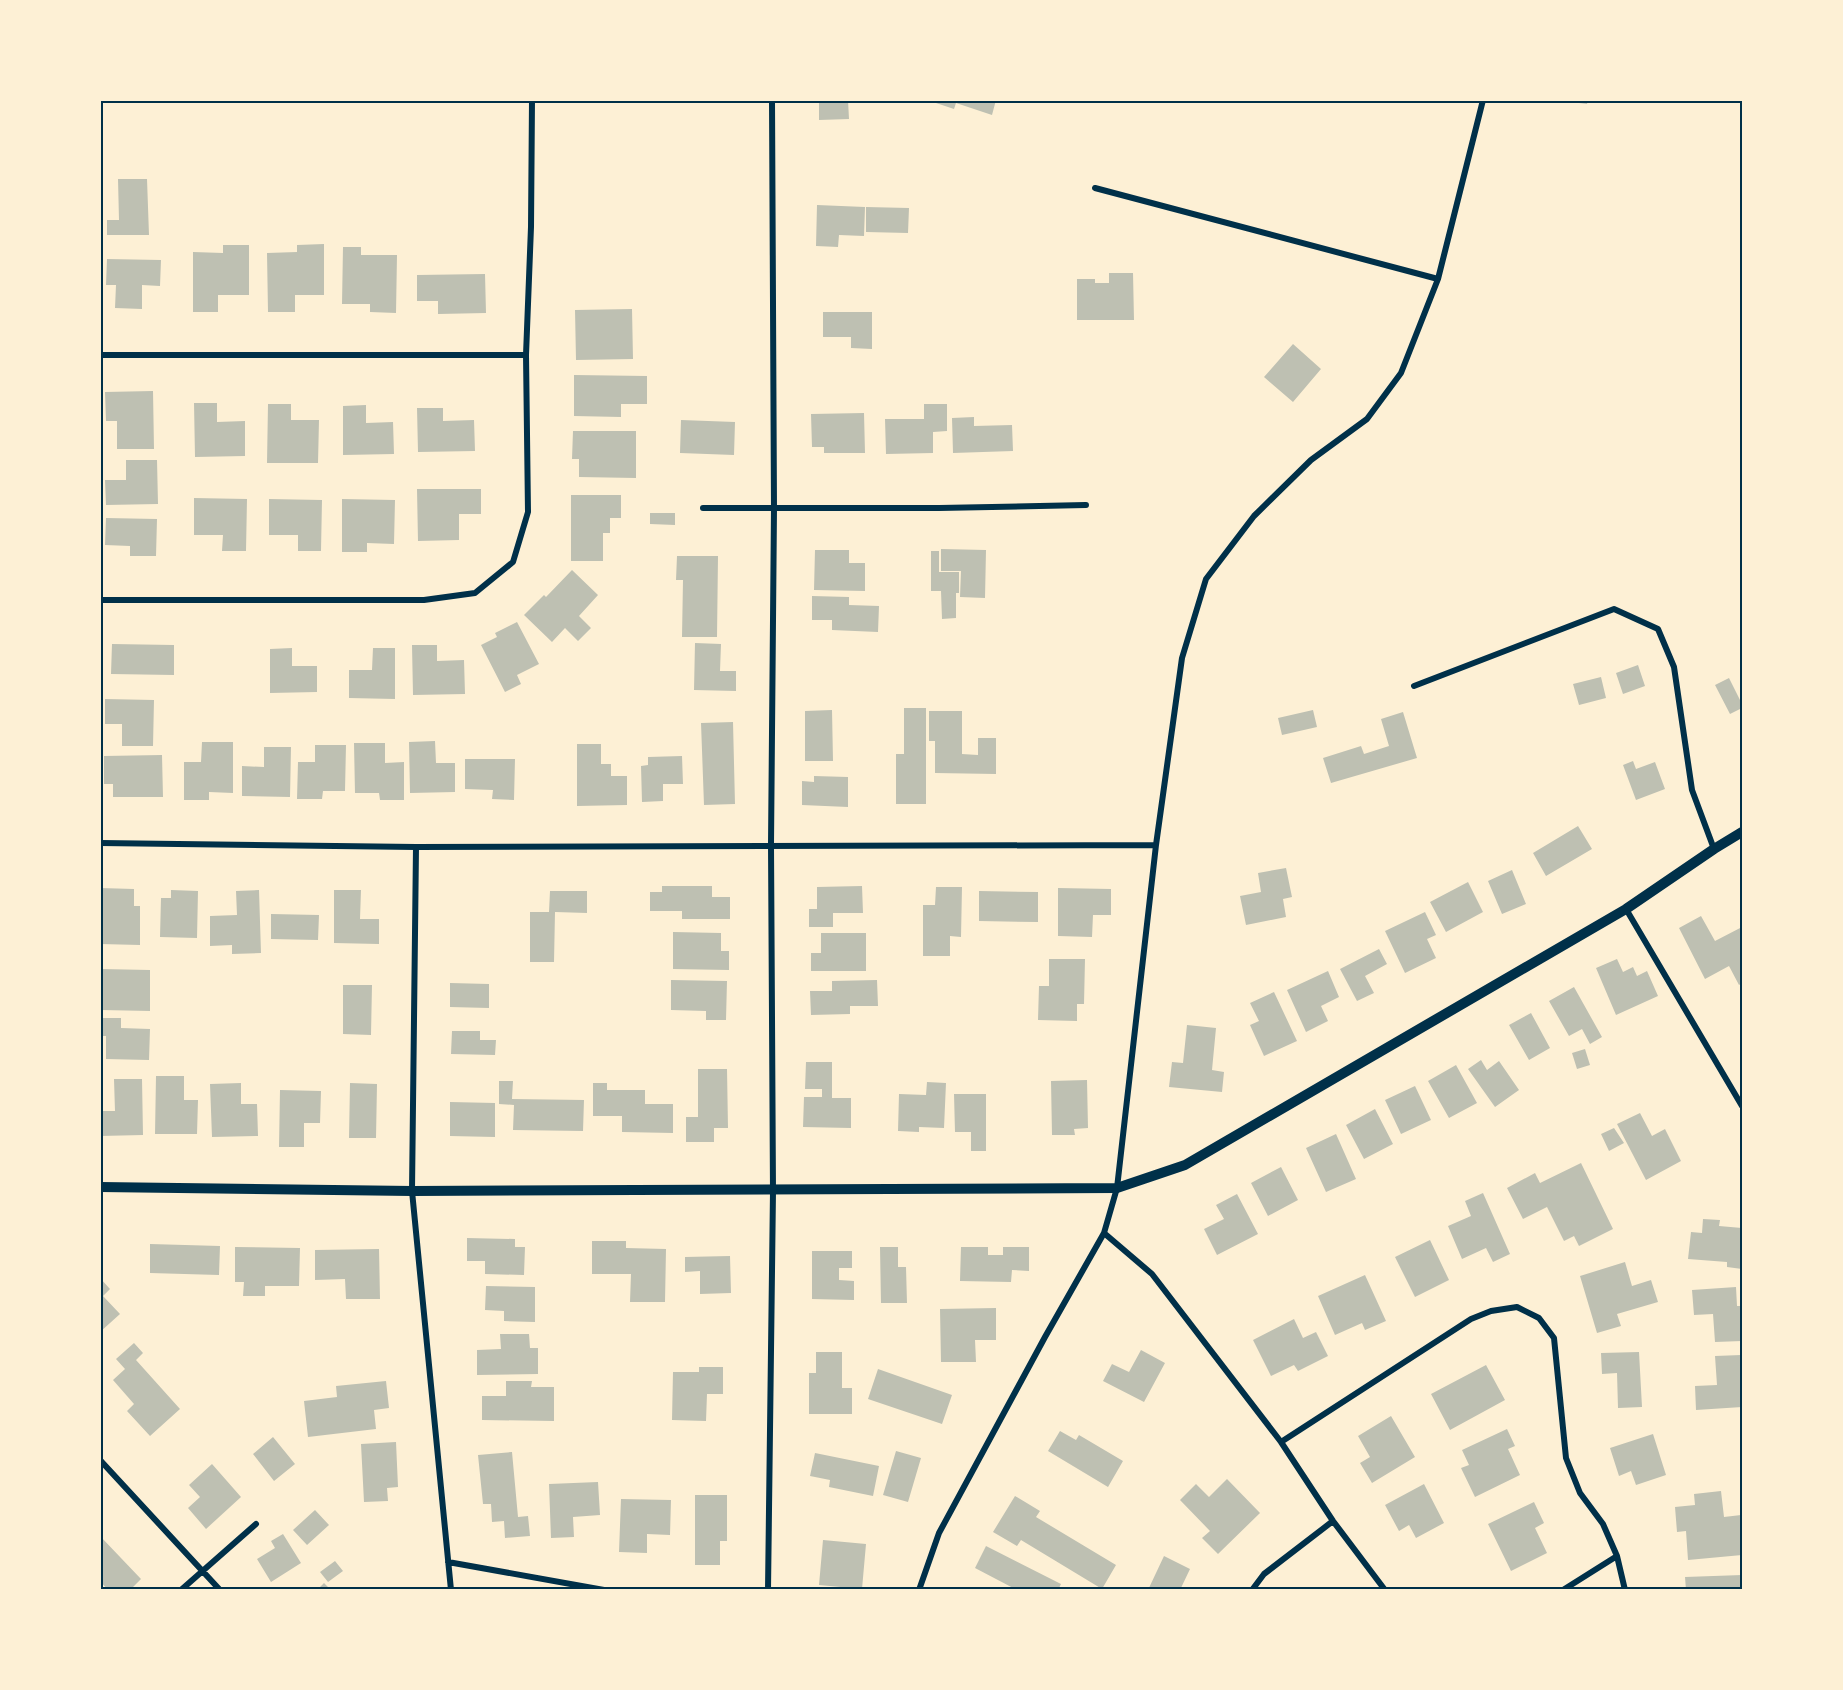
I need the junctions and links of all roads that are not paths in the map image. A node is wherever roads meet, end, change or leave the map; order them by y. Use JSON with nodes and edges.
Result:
{"nodes":[{"id":1,"x":532,"y":100,"type":"edge"},
{"id":2,"x":772,"y":100,"type":"edge"},
{"id":3,"x":1483,"y":100,"type":"edge"},
{"id":4,"x":1095,"y":188,"type":"dead end"},
{"id":5,"x":1438,"y":279,"type":"junction"},
{"id":6,"x":100,"y":355,"type":"edge"},
{"id":7,"x":526,"y":355,"type":"junction"},
{"id":8,"x":1086,"y":505,"type":"dead end"},
{"id":9,"x":703,"y":508,"type":"dead end"},
{"id":10,"x":774,"y":508,"type":"junction"},
{"id":11,"x":100,"y":600,"type":"edge"},
{"id":12,"x":1414,"y":686,"type":"dead end"},
{"id":13,"x":1743,"y":832,"type":"edge"},
{"id":14,"x":100,"y":843,"type":"edge"},
{"id":15,"x":771,"y":845,"type":"junction"},
{"id":16,"x":1156,"y":845,"type":"junction"},
{"id":17,"x":416,"y":847,"type":"junction"},
{"id":18,"x":1714,"y":849,"type":"junction"},
{"id":19,"x":1626,"y":909,"type":"junction"},
{"id":20,"x":1743,"y":1106,"type":"edge"},
{"id":21,"x":100,"y":1187,"type":"edge"},
{"id":22,"x":1117,"y":1188,"type":"junction"},
{"id":23,"x":412,"y":1191,"type":"junction"},
{"id":24,"x":773,"y":1191,"type":"junction"},
{"id":25,"x":1104,"y":1233,"type":"junction"},
{"id":26,"x":1281,"y":1442,"type":"junction"},
{"id":27,"x":100,"y":1460,"type":"edge"},
{"id":28,"x":1333,"y":1521,"type":"junction"},
{"id":29,"x":256,"y":1524,"type":"dead end"},
{"id":30,"x":1617,"y":1556,"type":"junction"},
{"id":31,"x":448,"y":1562,"type":"junction"},
{"id":32,"x":202,"y":1570,"type":"junction"},
{"id":33,"x":181,"y":1590,"type":"edge"},
{"id":34,"x":220,"y":1590,"type":"edge"},
{"id":35,"x":451,"y":1590,"type":"edge"},
{"id":36,"x":604,"y":1590,"type":"edge"},
{"id":37,"x":768,"y":1590,"type":"edge"},
{"id":38,"x":919,"y":1590,"type":"edge"},
{"id":39,"x":1252,"y":1590,"type":"edge"},
{"id":40,"x":1385,"y":1590,"type":"edge"},
{"id":41,"x":1563,"y":1590,"type":"edge"},
{"id":42,"x":1625,"y":1590,"type":"edge"}],
"edges":[{"from":1,"to":7,"type":"street"},
{"from":2,"to":10,"type":"street"},
{"from":3,"to":5,"type":"street"},
{"from":4,"to":5,"type":"street"},
{"from":5,"to":16,"type":"street"},
{"from":6,"to":7,"type":"street"},
{"from":7,"to":11,"type":"street"},
{"from":8,"to":10,"type":"street"},
{"from":9,"to":10,"type":"street"},
{"from":10,"to":15,"type":"street"},
{"from":12,"to":18,"type":"street"},
{"from":13,"to":18,"type":"street"},
{"from":14,"to":17,"type":"street"},
{"from":15,"to":16,"type":"street"},
{"from":15,"to":17,"type":"street"},
{"from":15,"to":24,"type":"street"},
{"from":16,"to":22,"type":"street"},
{"from":17,"to":23,"type":"street"},
{"from":18,"to":19,"type":"street"},
{"from":19,"to":20,"type":"street"},
{"from":19,"to":22,"type":"street"},
{"from":21,"to":23,"type":"street"},
{"from":22,"to":24,"type":"street"},
{"from":22,"to":25,"type":"street"},
{"from":23,"to":24,"type":"street"},
{"from":23,"to":31,"type":"street"},
{"from":24,"to":37,"type":"street"},
{"from":25,"to":26,"type":"street"},
{"from":25,"to":38,"type":"street"},
{"from":26,"to":28,"type":"street"},
{"from":26,"to":30,"type":"street"},
{"from":27,"to":32,"type":"street"},
{"from":28,"to":39,"type":"street"},
{"from":28,"to":40,"type":"street"},
{"from":29,"to":32,"type":"street"},
{"from":30,"to":41,"type":"street"},
{"from":30,"to":42,"type":"street"},
{"from":31,"to":35,"type":"street"},
{"from":31,"to":36,"type":"street"},
{"from":32,"to":33,"type":"street"},
{"from":32,"to":34,"type":"street"}]}
